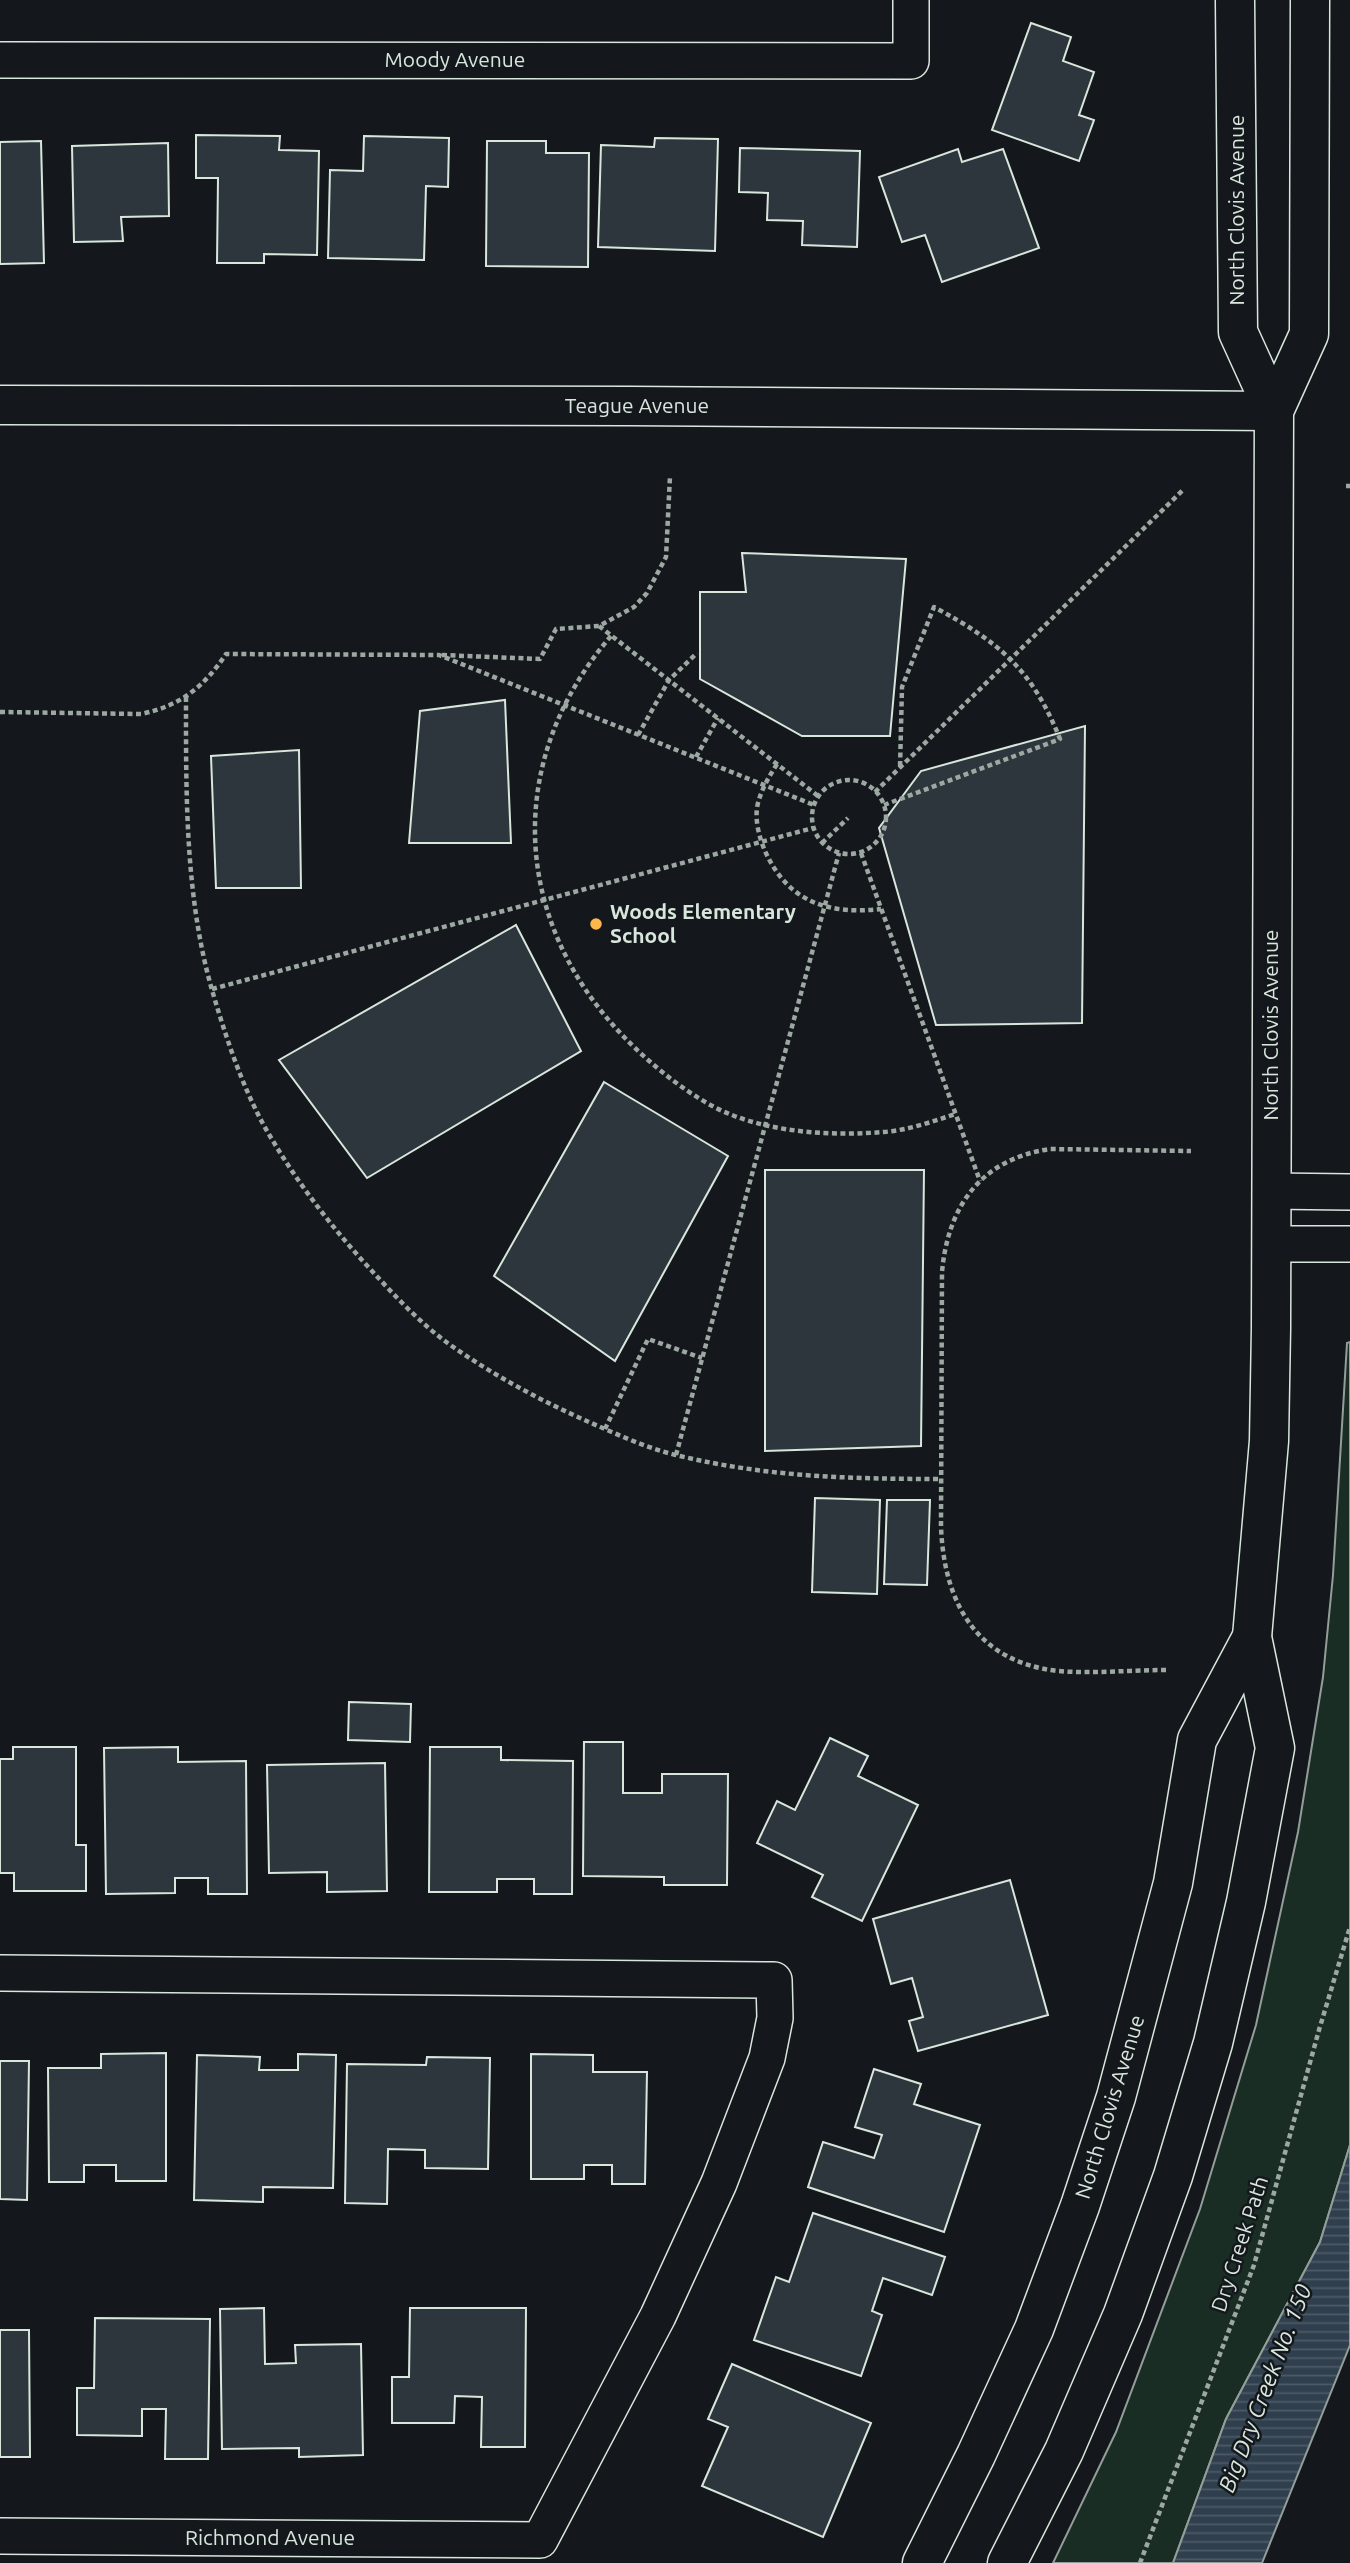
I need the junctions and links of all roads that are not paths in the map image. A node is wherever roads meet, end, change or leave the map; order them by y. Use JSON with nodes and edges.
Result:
{"nodes":[{"id":1,"x":911,"y":0,"type":"edge"},
{"id":2,"x":1236,"y":0,"type":"edge"},
{"id":3,"x":1310,"y":0,"type":"edge"},
{"id":4,"x":0,"y":60,"type":"edge"},
{"id":5,"x":0,"y":405,"type":"edge"},
{"id":6,"x":1274,"y":411,"type":"junction"},
{"id":7,"x":1271,"y":1191,"type":"junction"},
{"id":8,"x":1350,"y":1192,"type":"edge"},
{"id":9,"x":1271,"y":1244,"type":"junction"},
{"id":10,"x":1350,"y":1244,"type":"edge"},
{"id":11,"x":1252,"y":1637,"type":"junction"},
{"id":12,"x":0,"y":1973,"type":"edge"},
{"id":13,"x":0,"y":2536,"type":"edge"},
{"id":14,"x":922,"y":2563,"type":"edge"},
{"id":15,"x":1007,"y":2563,"type":"edge"}],
"edges":[{"from":1,"to":4,"type":"street","name":"Moody Avenue"},
{"from":2,"to":6,"type":"main road","name":"North Clovis Avenue"},
{"from":3,"to":6,"type":"main road","name":"North Clovis Avenue"},
{"from":5,"to":6,"type":"main road","name":"Teague Avenue"},
{"from":6,"to":7,"type":"main road","name":"North Clovis Avenue"},
{"from":7,"to":8,"type":"street"},
{"from":7,"to":9,"type":"main road","name":"North Clovis Avenue"},
{"from":9,"to":10,"type":"street"},
{"from":9,"to":11,"type":"main road","name":"North Clovis Avenue"},
{"from":11,"to":14,"type":"main road","name":"North Clovis Avenue"},
{"from":11,"to":15,"type":"main road","name":"North Clovis Avenue"},
{"from":12,"to":13,"type":"street","name":"Richmond Avenue"}]}
